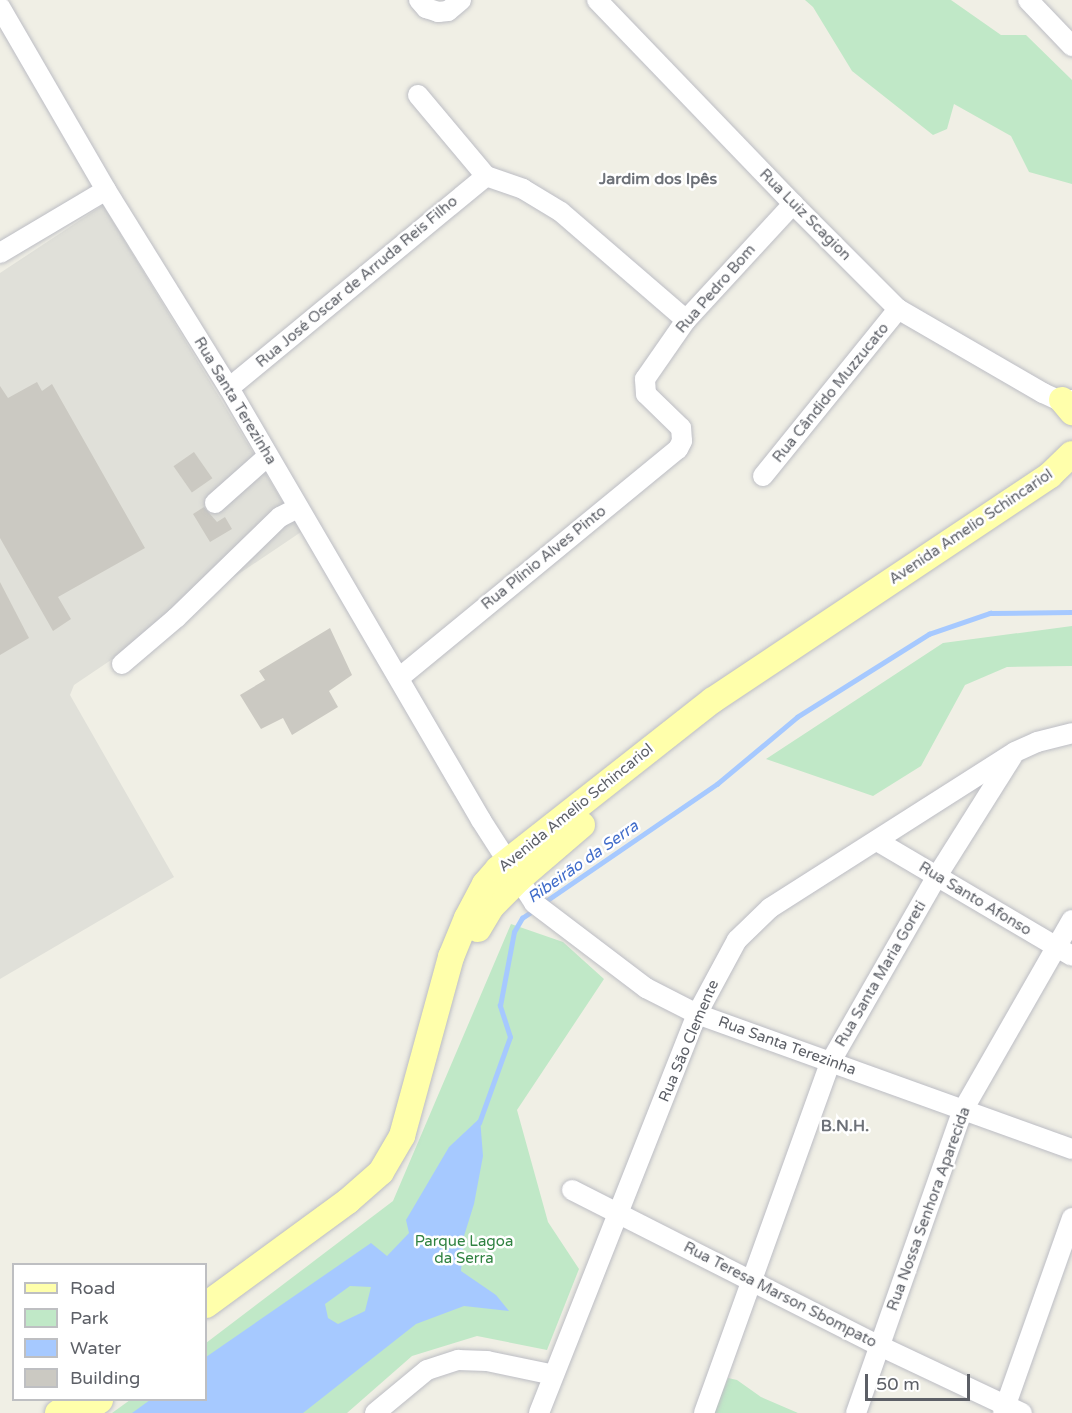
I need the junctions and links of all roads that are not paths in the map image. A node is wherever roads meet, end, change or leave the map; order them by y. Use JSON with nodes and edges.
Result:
{"nodes":[{"id":1,"x":419,"y":0,"type":"edge"},
{"id":2,"x":461,"y":0,"type":"edge"},
{"id":3,"x":597,"y":0,"type":"edge"},
{"id":4,"x":1028,"y":0,"type":"edge"},
{"id":5,"x":0,"y":7,"type":"edge"},
{"id":6,"x":1072,"y":46,"type":"edge"},
{"id":7,"x":418,"y":95,"type":"dead end"},
{"id":8,"x":486,"y":176,"type":"junction"},
{"id":9,"x":106,"y":190,"type":"junction"},
{"id":10,"x":793,"y":204,"type":"junction"},
{"id":11,"x":0,"y":253,"type":"edge"},
{"id":12,"x":898,"y":309,"type":"junction"},
{"id":13,"x":686,"y":320,"type":"junction"},
{"id":14,"x":229,"y":388,"type":"junction"},
{"id":15,"x":1064,"y":398,"type":"edge"},
{"id":16,"x":683,"y":434,"type":"joint"},
{"id":17,"x":1072,"y":454,"type":"edge"},
{"id":18,"x":268,"y":456,"type":"junction"},
{"id":19,"x":763,"y":476,"type":"dead end"},
{"id":20,"x":1072,"y":478,"type":"edge"},
{"id":21,"x":215,"y":503,"type":"dead end"},
{"id":22,"x":298,"y":507,"type":"junction"},
{"id":23,"x":122,"y":664,"type":"dead end"},
{"id":24,"x":399,"y":678,"type":"junction"},
{"id":25,"x":1072,"y":733,"type":"edge"},
{"id":26,"x":1016,"y":752,"type":"junction"},
{"id":27,"x":877,"y":841,"type":"junction"},
{"id":28,"x":937,"y":876,"type":"junction"},
{"id":29,"x":521,"y":886,"type":"junction"},
{"id":30,"x":1072,"y":920,"type":"edge"},
{"id":31,"x":1064,"y":952,"type":"edge"},
{"id":32,"x":697,"y":1014,"type":"junction"},
{"id":33,"x":831,"y":1061,"type":"junction"},
{"id":34,"x":963,"y":1110,"type":"junction"},
{"id":35,"x":1072,"y":1149,"type":"edge"},
{"id":36,"x":572,"y":1190,"type":"dead end"},
{"id":37,"x":619,"y":1213,"type":"junction"},
{"id":38,"x":1072,"y":1218,"type":"edge"},
{"id":39,"x":752,"y":1280,"type":"junction"},
{"id":40,"x":207,"y":1304,"type":"edge"},
{"id":41,"x":207,"y":1321,"type":"edge"},
{"id":42,"x":880,"y":1346,"type":"junction"},
{"id":43,"x":554,"y":1375,"type":"junction"},
{"id":44,"x":76,"y":1401,"type":"edge"},
{"id":45,"x":99,"y":1401,"type":"edge"},
{"id":46,"x":1010,"y":1411,"type":"edge"},
{"id":47,"x":379,"y":1412,"type":"edge"},
{"id":48,"x":58,"y":1413,"type":"edge"},
{"id":49,"x":81,"y":1413,"type":"edge"},
{"id":50,"x":539,"y":1413,"type":"edge"},
{"id":51,"x":704,"y":1413,"type":"edge"},
{"id":52,"x":856,"y":1413,"type":"edge"}],
"edges":[{"from":1,"to":2,"type":"street"},
{"from":3,"to":10,"type":"street","name":"Rua Luiz Scagion"},
{"from":4,"to":6,"type":"street"},
{"from":5,"to":9,"type":"street","name":"Rua Santa Terezinha"},
{"from":7,"to":8,"type":"street"},
{"from":8,"to":13,"type":"street"},
{"from":8,"to":14,"type":"street","name":"Rua José Oscar de Arruda Reis Filho"},
{"from":9,"to":11,"type":"street"},
{"from":9,"to":14,"type":"street","name":"Rua Santa Terezinha"},
{"from":10,"to":12,"type":"street","name":"Rua Luiz Scagion"},
{"from":10,"to":13,"type":"street","name":"Rua Pedro Bom"},
{"from":12,"to":15,"type":"street","name":"Rua Luiz Scagion"},
{"from":12,"to":19,"type":"street","name":"Rua Cândido Muzzucato"},
{"from":13,"to":16,"type":"street","name":"Rua Pedro Bom"},
{"from":14,"to":18,"type":"street","name":"Rua Santa Terezinha"},
{"from":16,"to":24,"type":"street","name":"Rua Plínio Alves Pinto"},
{"from":17,"to":29,"type":"main road","name":"Avenida Amelio Schincariol"},
{"from":18,"to":21,"type":"street"},
{"from":18,"to":22,"type":"street","name":"Rua Santa Terezinha"},
{"from":20,"to":29,"type":"main road","name":"Avenida Amelio Schincariol"},
{"from":22,"to":23,"type":"street"},
{"from":22,"to":24,"type":"street","name":"Rua Santa Terezinha"},
{"from":24,"to":29,"type":"street","name":"Rua Santa Terezinha"},
{"from":25,"to":26,"type":"street","name":"Rua São Clemente"},
{"from":26,"to":27,"type":"street","name":"Rua São Clemente"},
{"from":26,"to":28,"type":"street","name":"Rua Santa Maria Goreti"},
{"from":27,"to":28,"type":"street","name":"Rua Santo Afonso"},
{"from":27,"to":32,"type":"street","name":"Rua São Clemente"},
{"from":28,"to":31,"type":"street","name":"Rua Santo Afonso"},
{"from":28,"to":33,"type":"street","name":"Rua Santa Maria Goreti"},
{"from":29,"to":32,"type":"street","name":"Rua Santa Terezinha"},
{"from":29,"to":40,"type":"main road","name":"Avenida Amelio Schincariol"},
{"from":29,"to":41,"type":"main road","name":"Avenida Amelio Schincariol"},
{"from":30,"to":31,"type":"street","name":"Rua Nossa Senhora Aparecida"},
{"from":31,"to":34,"type":"street","name":"Rua Nossa Senhora Aparecida"},
{"from":32,"to":33,"type":"street","name":"Rua Santa Terezinha"},
{"from":32,"to":37,"type":"street","name":"Rua São Clemente"},
{"from":33,"to":34,"type":"street","name":"Rua Santa Terezinha"},
{"from":33,"to":39,"type":"street","name":"Rua Santa Maria Goreti"},
{"from":34,"to":35,"type":"street","name":"Rua Santa Terezinha"},
{"from":34,"to":42,"type":"street","name":"Rua Nossa Senhora Aparecida"},
{"from":36,"to":37,"type":"street","name":"Rua Teresa Marson Sbompato"},
{"from":37,"to":39,"type":"street","name":"Rua Teresa Marson Sbompato"},
{"from":37,"to":43,"type":"street","name":"Rua São Clemente"},
{"from":38,"to":46,"type":"street"},
{"from":39,"to":42,"type":"street","name":"Rua Teresa Marson Sbompato"},
{"from":39,"to":51,"type":"street","name":"Rua Santa Maria Goreti"},
{"from":42,"to":46,"type":"street","name":"Rua Teresa Marson Sbompato"},
{"from":42,"to":52,"type":"street","name":"Rua Nossa Senhora Aparecida"},
{"from":43,"to":47,"type":"street"},
{"from":43,"to":50,"type":"street","name":"Rua São Clemente"},
{"from":44,"to":48,"type":"main road"},
{"from":45,"to":49,"type":"main road"}]}
